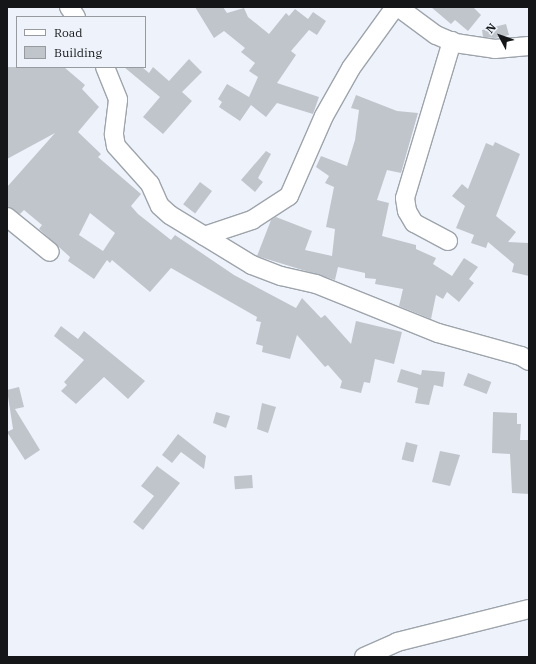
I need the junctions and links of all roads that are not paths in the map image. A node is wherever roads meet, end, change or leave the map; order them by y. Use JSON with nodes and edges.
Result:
{"nodes":[{"id":1,"x":69,"y":7,"type":"edge"},
{"id":2,"x":396,"y":7,"type":"edge"},
{"id":3,"x":75,"y":16,"type":"edge"},
{"id":4,"x":452,"y":41,"type":"junction"},
{"id":5,"x":529,"y":46,"type":"edge"},
{"id":6,"x":105,"y":68,"type":"edge"},
{"id":7,"x":7,"y":217,"type":"edge"},
{"id":8,"x":204,"y":236,"type":"junction"},
{"id":9,"x":448,"y":241,"type":"dead end"},
{"id":10,"x":50,"y":252,"type":"dead end"},
{"id":11,"x":529,"y":361,"type":"edge"},
{"id":12,"x":529,"y":609,"type":"edge"},
{"id":13,"x":364,"y":657,"type":"edge"}],
"edges":[{"from":1,"to":3,"type":"street"},
{"from":2,"to":4,"type":"street"},
{"from":2,"to":8,"type":"street"},
{"from":4,"to":5,"type":"street"},
{"from":4,"to":9,"type":"street"},
{"from":6,"to":8,"type":"street"},
{"from":7,"to":10,"type":"street"},
{"from":8,"to":11,"type":"street"},
{"from":12,"to":13,"type":"street"}]}
